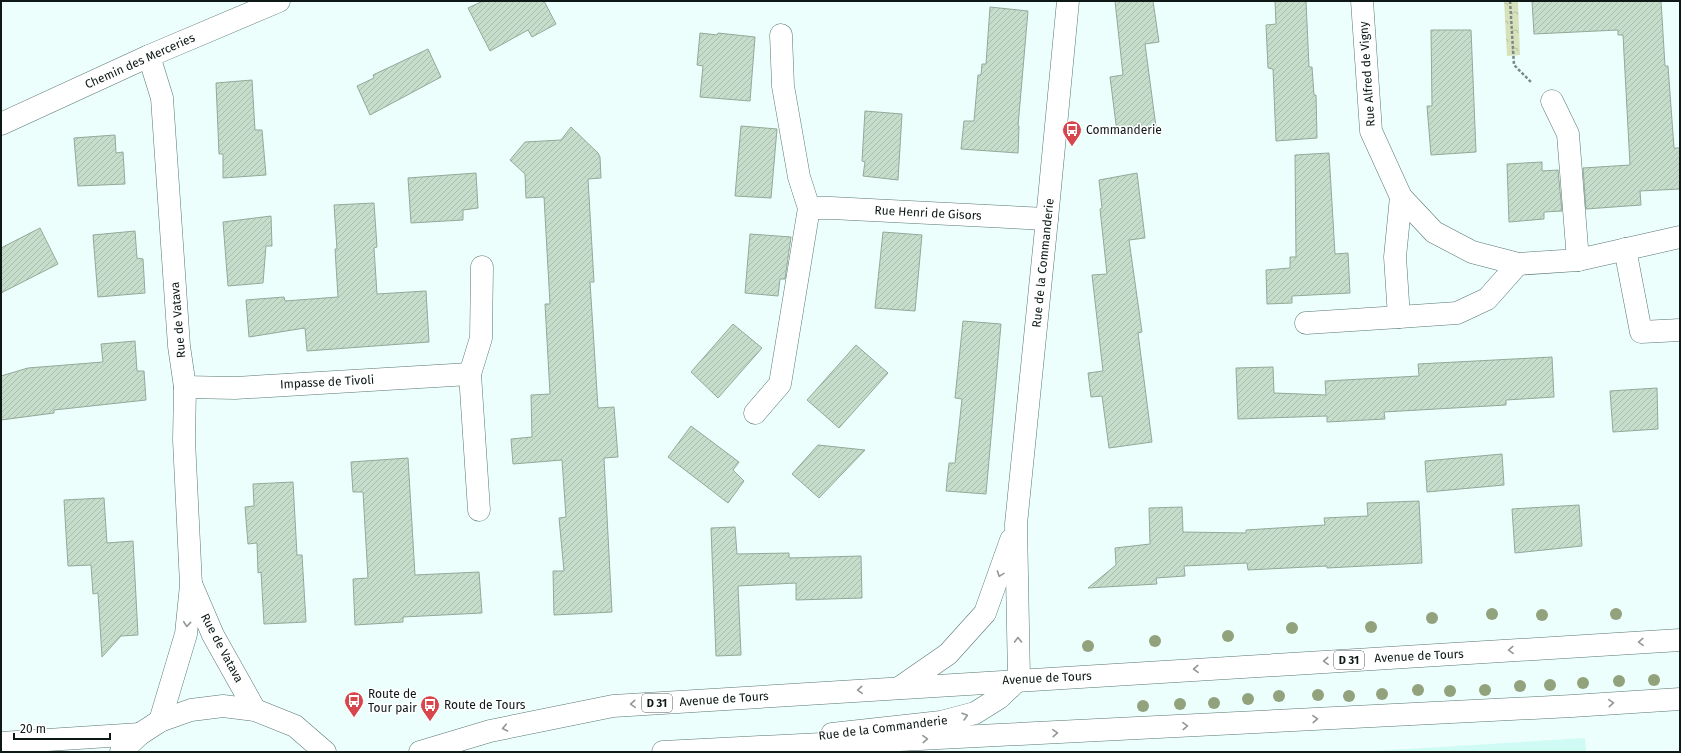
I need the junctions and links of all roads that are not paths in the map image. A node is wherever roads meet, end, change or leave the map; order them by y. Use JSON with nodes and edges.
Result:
{"nodes":[{"id":1,"x":279,"y":1,"type":"edge"},
{"id":2,"x":1068,"y":1,"type":"edge"},
{"id":3,"x":1362,"y":1,"type":"edge"},
{"id":4,"x":781,"y":35,"type":"dead end"},
{"id":5,"x":149,"y":56,"type":"junction"},
{"id":6,"x":1552,"y":101,"type":"road end"},
{"id":7,"x":1,"y":124,"type":"edge"},
{"id":8,"x":1401,"y":197,"type":"junction"},
{"id":9,"x":809,"y":208,"type":"junction"},
{"id":10,"x":1047,"y":219,"type":"junction"},
{"id":11,"x":1680,"y":237,"type":"edge"},
{"id":12,"x":1625,"y":249,"type":"junction"},
{"id":13,"x":1578,"y":260,"type":"junction"},
{"id":14,"x":1518,"y":264,"type":"junction"},
{"id":15,"x":482,"y":267,"type":"dead end"},
{"id":16,"x":1399,"y":317,"type":"junction"},
{"id":17,"x":1306,"y":323,"type":"dead end"},
{"id":18,"x":1680,"y":330,"type":"edge"},
{"id":19,"x":470,"y":374,"type":"junction"},
{"id":20,"x":185,"y":388,"type":"junction"},
{"id":21,"x":755,"y":413,"type":"dead end"},
{"id":22,"x":478,"y":510,"type":"dead end"},
{"id":23,"x":1016,"y":524,"type":"junction"},
{"id":24,"x":191,"y":585,"type":"junction"},
{"id":25,"x":1680,"y":640,"type":"edge"},
{"id":26,"x":1018,"y":680,"type":"junction"},
{"id":27,"x":899,"y":688,"type":"junction"},
{"id":28,"x":1680,"y":699,"type":"edge"},
{"id":29,"x":256,"y":710,"type":"junction"},
{"id":30,"x":160,"y":721,"type":"junction"},
{"id":31,"x":140,"y":734,"type":"junction"},
{"id":32,"x":1,"y":742,"type":"edge"},
{"id":33,"x":670,"y":751,"type":"edge"},
{"id":34,"x":121,"y":752,"type":"edge"},
{"id":35,"x":325,"y":752,"type":"edge"},
{"id":36,"x":420,"y":752,"type":"edge"}],
"edges":[{"from":1,"to":5,"type":"street","name":"Chemin des Merceries"},
{"from":2,"to":10,"type":"street","name":"Rue de la Commanderie"},
{"from":3,"to":8,"type":"street","name":"Rue Alfred de Vigny"},
{"from":4,"to":9,"type":"street"},
{"from":5,"to":7,"type":"street","name":"Chemin des Merceries"},
{"from":5,"to":20,"type":"street","name":"Rue de Vatava"},
{"from":6,"to":13,"type":"street"},
{"from":8,"to":14,"type":"street","name":"Rue Alfred de Vigny"},
{"from":8,"to":16,"type":"street"},
{"from":9,"to":10,"type":"street","name":"Rue Henri de Gisors"},
{"from":9,"to":21,"type":"street"},
{"from":10,"to":23,"type":"street","name":"Rue de la Commanderie"},
{"from":11,"to":12,"type":"street","name":"Rue Alfred de Vigny"},
{"from":12,"to":13,"type":"street","name":"Rue Alfred de Vigny"},
{"from":12,"to":18,"type":"street"},
{"from":13,"to":14,"type":"street","name":"Rue Alfred de Vigny"},
{"from":14,"to":16,"type":"street"},
{"from":15,"to":19,"type":"street"},
{"from":16,"to":17,"type":"street"},
{"from":19,"to":20,"type":"street","name":"Impasse de Tivoli"},
{"from":19,"to":22,"type":"street"},
{"from":20,"to":24,"type":"street","name":"Rue de Vatava"},
{"from":26,"to":23,"type":"street","name":"Rue de la Commanderie","one_way":true},
{"from":23,"to":27,"type":"street","name":"Rue de la Commanderie","one_way":true},
{"from":24,"to":29,"type":"street","name":"Rue de Vatava"},
{"from":24,"to":30,"type":"street","name":"Rue de Vatava","one_way":true},
{"from":25,"to":26,"type":"street","name":"Avenue de Tours","number":"D 31","one_way":true},
{"from":26,"to":27,"type":"street","name":"Avenue de Tours","number":"D 31"},
{"from":33,"to":26,"type":"street","name":"Rue de la Commanderie","one_way":true},
{"from":27,"to":36,"type":"street","name":"Avenue de Tours","number":"D 31","one_way":true},
{"from":33,"to":28,"type":"street","one_way":true},
{"from":29,"to":30,"type":"street"},
{"from":29,"to":35,"type":"street"},
{"from":30,"to":31,"type":"street"},
{"from":31,"to":32,"type":"street"},
{"from":31,"to":34,"type":"street"}]}
